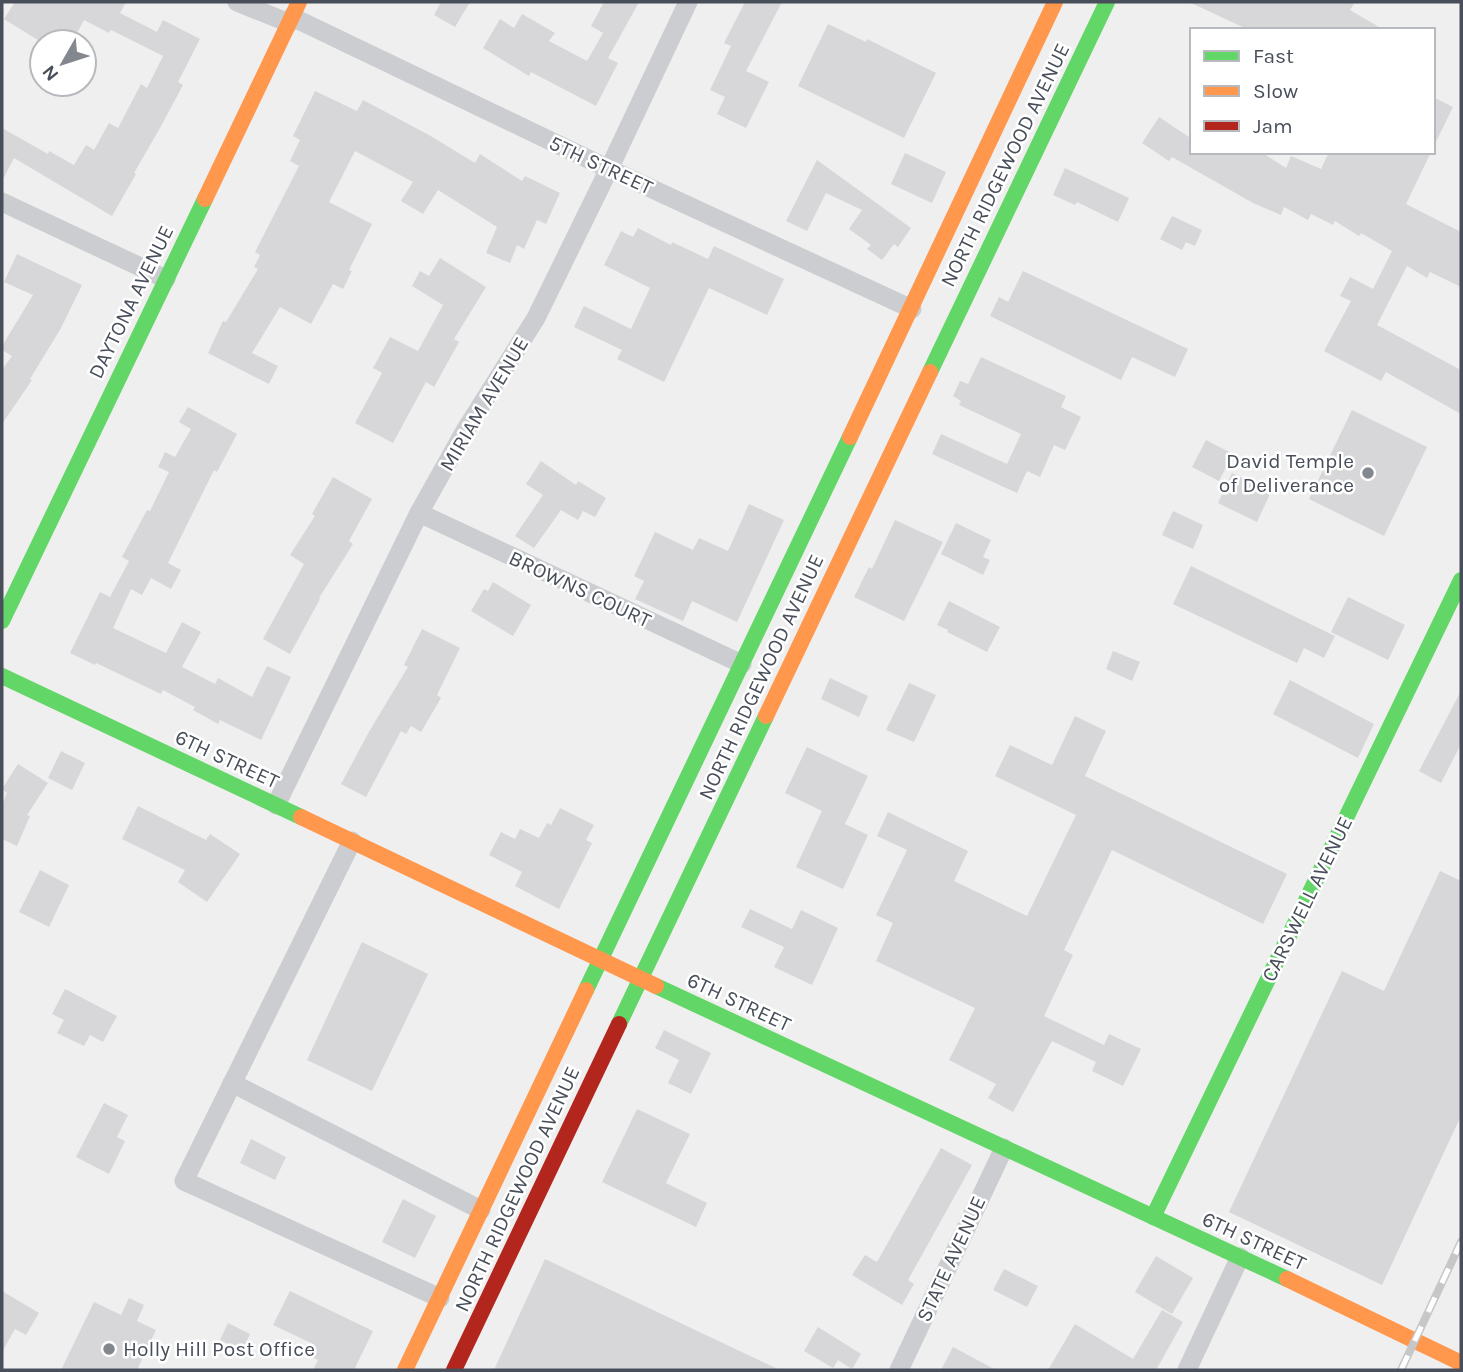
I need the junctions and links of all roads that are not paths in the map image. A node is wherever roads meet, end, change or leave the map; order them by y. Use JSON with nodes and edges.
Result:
{"nodes":[{"id":1,"x":237,"y":2,"type":"edge"},
{"id":2,"x":688,"y":2,"type":"edge"},
{"id":3,"x":1055,"y":2,"type":"edge"},
{"id":4,"x":1107,"y":2,"type":"edge"},
{"id":5,"x":294,"y":14,"type":"edge"},
{"id":6,"x":609,"y":169,"type":"junction"},
{"id":7,"x":2,"y":202,"type":"edge"},
{"id":8,"x":936,"y":258,"type":"junction"},
{"id":9,"x":166,"y":279,"type":"junction"},
{"id":10,"x":938,"y":283,"type":"dead end"},
{"id":11,"x":942,"y":305,"type":"dead end"},
{"id":12,"x":912,"y":309,"type":"junction"},
{"id":13,"x":952,"y":325,"type":"junction"},
{"id":14,"x":918,"y":332,"type":"dead end"},
{"id":15,"x":920,"y":354,"type":"dead end"},
{"id":16,"x":921,"y":391,"type":"junction"},
{"id":17,"x":419,"y":513,"type":"junction"},
{"id":18,"x":1461,"y":580,"type":"edge"},
{"id":19,"x":2,"y":621,"type":"edge"},
{"id":20,"x":742,"y":664,"type":"junction"},
{"id":21,"x":2,"y":676,"type":"edge"},
{"id":22,"x":276,"y":805,"type":"junction"},
{"id":23,"x":352,"y":841,"type":"junction"},
{"id":24,"x":601,"y":961,"type":"junction"},
{"id":25,"x":640,"y":979,"type":"junction"},
{"id":26,"x":232,"y":1083,"type":"junction"},
{"id":27,"x":1004,"y":1148,"type":"junction"},
{"id":28,"x":481,"y":1210,"type":"junction"},
{"id":29,"x":1153,"y":1217,"type":"junction"},
{"id":30,"x":1240,"y":1257,"type":"junction"},
{"id":31,"x":440,"y":1298,"type":"junction"},
{"id":32,"x":1461,"y":1363,"type":"edge"},
{"id":33,"x":405,"y":1370,"type":"edge"},
{"id":34,"x":454,"y":1370,"type":"edge"},
{"id":35,"x":899,"y":1370,"type":"edge"},
{"id":36,"x":1187,"y":1370,"type":"edge"}],
"edges":[{"from":1,"to":5,"type":"street","name":"5TH STREET"},
{"from":2,"to":6,"type":"street","name":"MIRIAM AVENUE"},
{"from":3,"to":8,"type":"main road","name":"NORTH RIDGEWOOD AVENUE"},
{"from":4,"to":13,"type":"main road","name":"NORTH RIDGEWOOD AVENUE"},
{"from":5,"to":6,"type":"street","name":"5TH STREET"},
{"from":5,"to":9,"type":"main road","name":"DAYTONA AVENUE"},
{"from":6,"to":12,"type":"street","name":"5TH STREET"},
{"from":6,"to":17,"type":"street","name":"MIRIAM AVENUE"},
{"from":7,"to":9,"type":"street"},
{"from":8,"to":10,"type":"main road"},
{"from":8,"to":12,"type":"main road","name":"NORTH RIDGEWOOD AVENUE"},
{"from":9,"to":19,"type":"main road","name":"DAYTONA AVENUE"},
{"from":11,"to":13,"type":"main road"},
{"from":12,"to":14,"type":"main road"},
{"from":12,"to":20,"type":"main road","name":"NORTH RIDGEWOOD AVENUE"},
{"from":13,"to":16,"type":"main road","name":"NORTH RIDGEWOOD AVENUE"},
{"from":15,"to":16,"type":"main road"},
{"from":16,"to":25,"type":"main road","name":"NORTH RIDGEWOOD AVENUE"},
{"from":17,"to":20,"type":"street","name":"BROWNS COURT"},
{"from":17,"to":22,"type":"street","name":"MIRIAM AVENUE"},
{"from":18,"to":29,"type":"main road","name":"CARSWELL AVENUE"},
{"from":20,"to":24,"type":"main road","name":"NORTH RIDGEWOOD AVENUE"},
{"from":21,"to":22,"type":"main road","name":"6TH STREET"},
{"from":22,"to":23,"type":"main road","name":"6TH STREET"},
{"from":23,"to":24,"type":"main road","name":"6TH STREET"},
{"from":23,"to":26,"type":"street"},
{"from":24,"to":25,"type":"main road","name":"6TH STREET"},
{"from":24,"to":28,"type":"main road","name":"NORTH RIDGEWOOD AVENUE"},
{"from":25,"to":27,"type":"main road","name":"6TH STREET"},
{"from":25,"to":34,"type":"main road","name":"NORTH RIDGEWOOD AVENUE"},
{"from":26,"to":28,"type":"street"},
{"from":26,"to":31,"type":"street"},
{"from":27,"to":29,"type":"main road","name":"6TH STREET"},
{"from":27,"to":35,"type":"street","name":"STATE AVENUE"},
{"from":28,"to":31,"type":"main road","name":"NORTH RIDGEWOOD AVENUE"},
{"from":29,"to":30,"type":"main road","name":"6TH STREET"},
{"from":30,"to":32,"type":"main road","name":"6TH STREET"},
{"from":30,"to":36,"type":"street"},
{"from":31,"to":33,"type":"main road","name":"NORTH RIDGEWOOD AVENUE"}]}
